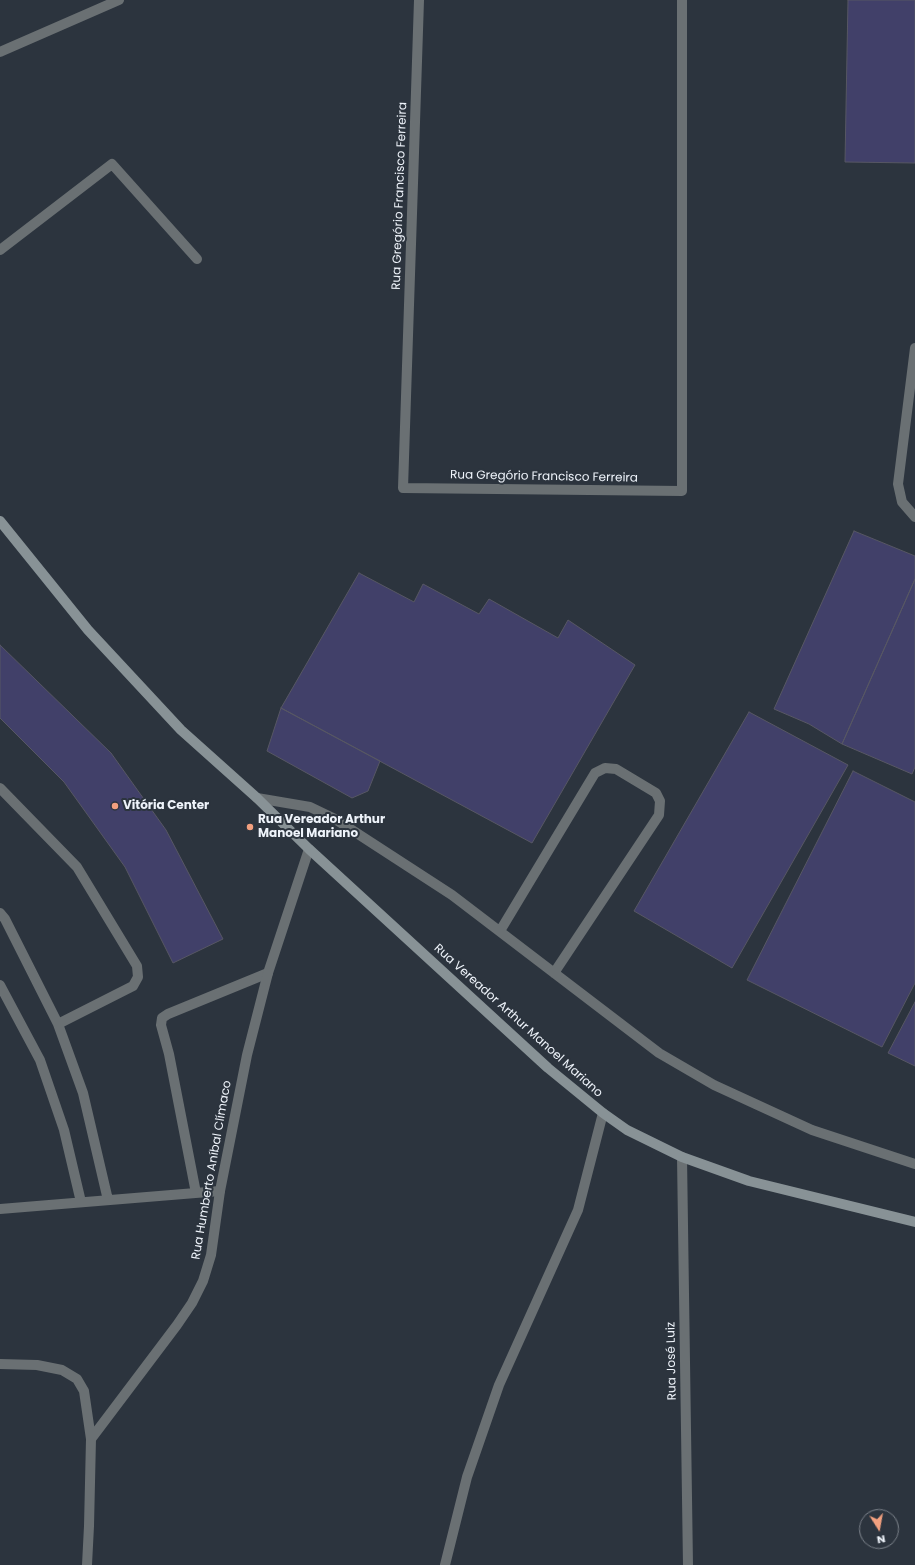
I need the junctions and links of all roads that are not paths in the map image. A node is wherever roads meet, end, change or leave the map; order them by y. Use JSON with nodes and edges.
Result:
{"nodes":[{"id":1,"x":119,"y":0,"type":"edge"},
{"id":2,"x":419,"y":0,"type":"edge"},
{"id":3,"x":682,"y":0,"type":"edge"},
{"id":4,"x":0,"y":52,"type":"edge"},
{"id":5,"x":0,"y":250,"type":"edge"},
{"id":6,"x":197,"y":259,"type":"dead end"},
{"id":7,"x":915,"y":348,"type":"edge"},
{"id":8,"x":915,"y":516,"type":"edge"},
{"id":9,"x":0,"y":521,"type":"edge"},
{"id":10,"x":0,"y":788,"type":"edge"},
{"id":11,"x":258,"y":798,"type":"junction"},
{"id":12,"x":309,"y":849,"type":"junction"},
{"id":13,"x":0,"y":914,"type":"edge"},
{"id":14,"x":500,"y":932,"type":"junction"},
{"id":15,"x":268,"y":973,"type":"junction"},
{"id":16,"x":554,"y":973,"type":"junction"},
{"id":17,"x":0,"y":985,"type":"edge"},
{"id":18,"x":58,"y":1024,"type":"junction"},
{"id":19,"x":603,"y":1114,"type":"junction"},
{"id":20,"x":682,"y":1157,"type":"junction"},
{"id":21,"x":915,"y":1164,"type":"edge"},
{"id":22,"x":220,"y":1192,"type":"junction"},
{"id":23,"x":196,"y":1193,"type":"junction"},
{"id":24,"x":108,"y":1200,"type":"junction"},
{"id":25,"x":81,"y":1202,"type":"junction"},
{"id":26,"x":0,"y":1209,"type":"edge"},
{"id":27,"x":915,"y":1222,"type":"edge"},
{"id":28,"x":0,"y":1364,"type":"edge"},
{"id":29,"x":91,"y":1439,"type":"junction"},
{"id":30,"x":87,"y":1565,"type":"edge"},
{"id":31,"x":444,"y":1565,"type":"edge"},
{"id":32,"x":688,"y":1565,"type":"edge"}],
"edges":[{"from":1,"to":4,"type":"street"},
{"from":2,"to":3,"type":"street","name":"Rua Gregório Francisco Ferreira"},
{"from":5,"to":6,"type":"street"},
{"from":7,"to":8,"type":"street"},
{"from":9,"to":11,"type":"main road","name":"Rua Vereador Arthur Manoel Mariano"},
{"from":10,"to":18,"type":"street"},
{"from":11,"to":12,"type":"main road","name":"Rua Vereador Arthur Manoel Mariano"},
{"from":11,"to":14,"type":"street"},
{"from":12,"to":15,"type":"street","name":"Rua Humberto Aníbal Clímaco"},
{"from":12,"to":19,"type":"main road","name":"Rua Vereador Arthur Manoel Mariano"},
{"from":13,"to":18,"type":"street"},
{"from":14,"to":16,"type":"street"},
{"from":14,"to":16,"type":"street"},
{"from":15,"to":22,"type":"street","name":"Rua Humberto Aníbal Clímaco"},
{"from":15,"to":23,"type":"street"},
{"from":16,"to":21,"type":"street"},
{"from":17,"to":25,"type":"street"},
{"from":18,"to":24,"type":"street"},
{"from":19,"to":20,"type":"main road","name":"Rua Vereador Arthur Manoel Mariano"},
{"from":19,"to":31,"type":"street"},
{"from":20,"to":27,"type":"main road","name":"Rua Vereador Arthur Manoel Mariano"},
{"from":20,"to":32,"type":"street","name":"Rua José Luiz"},
{"from":22,"to":23,"type":"street"},
{"from":22,"to":29,"type":"street","name":"Rua Humberto Aníbal Clímaco"},
{"from":23,"to":24,"type":"street"},
{"from":24,"to":25,"type":"street"},
{"from":25,"to":26,"type":"street"},
{"from":28,"to":29,"type":"street"},
{"from":29,"to":30,"type":"street"}]}
